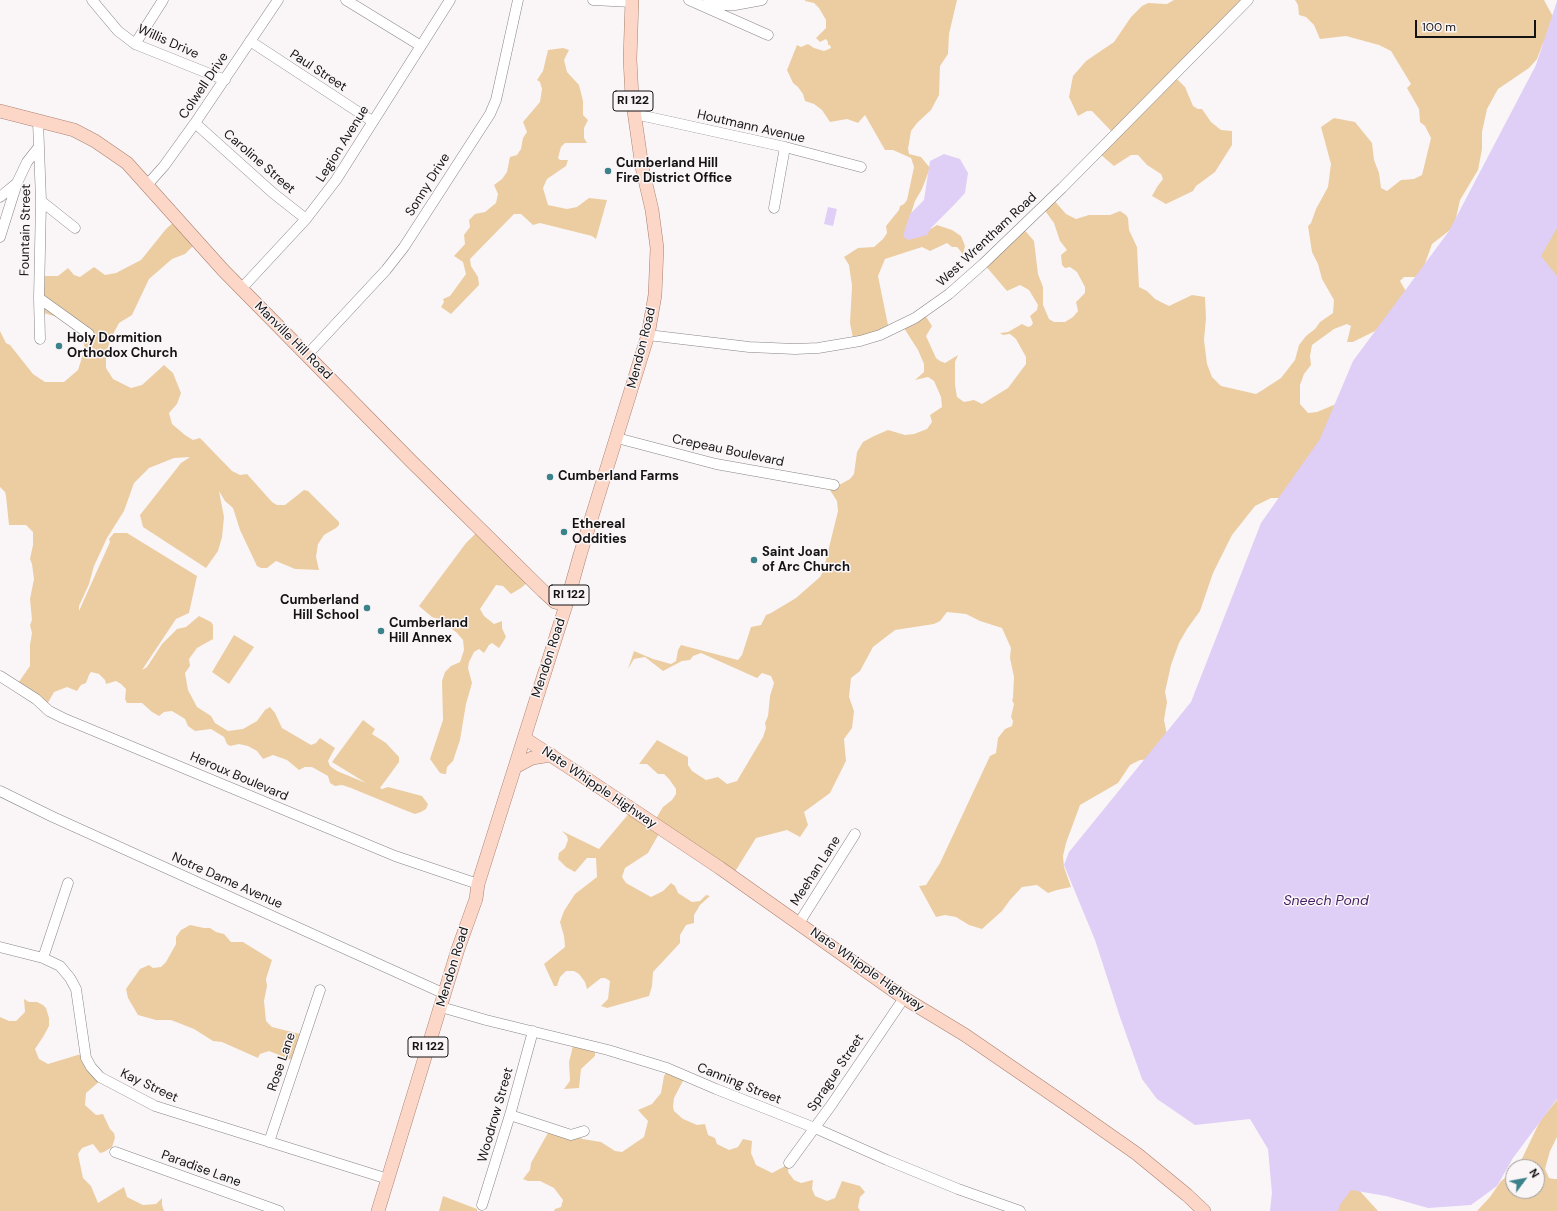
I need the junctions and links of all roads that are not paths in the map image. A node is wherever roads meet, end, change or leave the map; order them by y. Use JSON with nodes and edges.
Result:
{"nodes":[{"id":1,"x":92,"y":0,"type":"edge"},
{"id":2,"x":163,"y":0,"type":"edge"},
{"id":3,"x":278,"y":0,"type":"edge"},
{"id":4,"x":346,"y":0,"type":"edge"},
{"id":5,"x":450,"y":0,"type":"edge"},
{"id":6,"x":518,"y":0,"type":"edge"},
{"id":7,"x":593,"y":0,"type":"edge"},
{"id":8,"x":689,"y":0,"type":"edge"},
{"id":9,"x":762,"y":0,"type":"edge"},
{"id":10,"x":1248,"y":0,"type":"edge"},
{"id":11,"x":632,"y":1,"type":"edge"},
{"id":12,"x":700,"y":5,"type":"junction"},
{"id":13,"x":768,"y":36,"type":"dead end"},
{"id":14,"x":250,"y":41,"type":"junction"},
{"id":15,"x":135,"y":44,"type":"junction"},
{"id":16,"x":421,"y":46,"type":"junction"},
{"id":17,"x":224,"y":80,"type":"junction"},
{"id":18,"x":0,"y":112,"type":"edge"},
{"id":19,"x":635,"y":114,"type":"junction"},
{"id":20,"x":38,"y":120,"type":"junction"},
{"id":21,"x":372,"y":121,"type":"junction"},
{"id":22,"x":195,"y":123,"type":"junction"},
{"id":23,"x":38,"y":148,"type":"junction"},
{"id":24,"x":785,"y":148,"type":"junction"},
{"id":25,"x":861,"y":167,"type":"dead end"},
{"id":26,"x":18,"y":183,"type":"junction"},
{"id":27,"x":147,"y":185,"type":"junction"},
{"id":28,"x":0,"y":196,"type":"edge"},
{"id":29,"x":41,"y":201,"type":"junction"},
{"id":30,"x":774,"y":208,"type":"dead end"},
{"id":31,"x":306,"y":219,"type":"junction"},
{"id":32,"x":75,"y":228,"type":"dead end"},
{"id":33,"x":0,"y":237,"type":"edge"},
{"id":34,"x":241,"y":288,"type":"junction"},
{"id":35,"x":39,"y":298,"type":"junction"},
{"id":36,"x":90,"y":334,"type":"dead end"},
{"id":37,"x":648,"y":335,"type":"junction"},
{"id":38,"x":40,"y":339,"type":"dead end"},
{"id":39,"x":307,"y":355,"type":"junction"},
{"id":40,"x":617,"y":438,"type":"junction"},
{"id":41,"x":834,"y":485,"type":"dead end"},
{"id":42,"x":566,"y":605,"type":"junction"},
{"id":43,"x":0,"y":676,"type":"edge"},
{"id":44,"x":524,"y":738,"type":"junction"},
{"id":45,"x":551,"y":755,"type":"junction"},
{"id":46,"x":516,"y":767,"type":"junction"},
{"id":47,"x":0,"y":791,"type":"edge"},
{"id":48,"x":855,"y":834,"type":"dead end"},
{"id":49,"x":68,"y":883,"type":"dead end"},
{"id":50,"x":478,"y":884,"type":"junction"},
{"id":51,"x":799,"y":923,"type":"junction"},
{"id":52,"x":0,"y":947,"type":"edge"},
{"id":53,"x":42,"y":958,"type":"junction"},
{"id":54,"x":320,"y":990,"type":"dead end"},
{"id":55,"x":444,"y":994,"type":"junction"},
{"id":56,"x":904,"y":998,"type":"junction"},
{"id":57,"x":441,"y":1007,"type":"junction"},
{"id":58,"x":533,"y":1031,"type":"junction"},
{"id":59,"x":510,"y":1115,"type":"junction"},
{"id":60,"x":815,"y":1128,"type":"junction"},
{"id":61,"x":584,"y":1131,"type":"dead end"},
{"id":62,"x":269,"y":1142,"type":"junction"},
{"id":63,"x":115,"y":1152,"type":"dead end"},
{"id":64,"x":789,"y":1163,"type":"dead end"},
{"id":65,"x":388,"y":1178,"type":"junction"},
{"id":66,"x":482,"y":1205,"type":"dead end"},
{"id":67,"x":278,"y":1211,"type":"edge"},
{"id":68,"x":378,"y":1211,"type":"edge"},
{"id":69,"x":1020,"y":1211,"type":"edge"},
{"id":70,"x":1204,"y":1211,"type":"edge"}],
"edges":[{"from":1,"to":15,"type":"street","name":"Willis Drive"},
{"from":2,"to":15,"type":"street"},
{"from":3,"to":14,"type":"street","name":"Colwell Drive"},
{"from":4,"to":16,"type":"street"},
{"from":5,"to":16,"type":"street","name":"Legion Avenue"},
{"from":6,"to":39,"type":"street","name":"Sonny Drive"},
{"from":7,"to":11,"type":"street"},
{"from":8,"to":12,"type":"street"},
{"from":9,"to":12,"type":"street"},
{"from":10,"to":37,"type":"street","name":"West Wrentham Road"},
{"from":11,"to":19,"type":"main road","name":"Mendon Road","number":"RI 122"},
{"from":12,"to":13,"type":"street"},
{"from":14,"to":17,"type":"street","name":"Colwell Drive"},
{"from":14,"to":21,"type":"street","name":"Paul Street"},
{"from":15,"to":17,"type":"street","name":"Willis Drive"},
{"from":16,"to":21,"type":"street","name":"Legion Avenue"},
{"from":17,"to":22,"type":"street","name":"Colwell Drive"},
{"from":18,"to":20,"type":"main road","name":"Manville Hill Road"},
{"from":19,"to":24,"type":"street","name":"Houtmann Avenue"},
{"from":19,"to":37,"type":"main road","name":"Mendon Road","number":"RI 122"},
{"from":20,"to":23,"type":"street","name":"Fountain Street"},
{"from":20,"to":27,"type":"main road","name":"Manville Hill Road"},
{"from":21,"to":31,"type":"street","name":"Legion Avenue"},
{"from":22,"to":27,"type":"street","name":"Colwell Drive"},
{"from":22,"to":31,"type":"street","name":"Caroline Street"},
{"from":23,"to":26,"type":"street"},
{"from":23,"to":29,"type":"street","name":"Fountain Street"},
{"from":24,"to":25,"type":"street","name":"Houtmann Avenue"},
{"from":24,"to":30,"type":"street"},
{"from":26,"to":28,"type":"street"},
{"from":26,"to":33,"type":"street"},
{"from":27,"to":34,"type":"main road","name":"Manville Hill Road"},
{"from":29,"to":32,"type":"street"},
{"from":29,"to":35,"type":"street","name":"Fountain Street"},
{"from":31,"to":34,"type":"street","name":"Legion Avenue"},
{"from":34,"to":39,"type":"main road","name":"Manville Hill Road"},
{"from":35,"to":36,"type":"street"},
{"from":35,"to":38,"type":"street","name":"Fountain Street"},
{"from":37,"to":40,"type":"main road","name":"Mendon Road","number":"RI 122"},
{"from":39,"to":42,"type":"main road","name":"Manville Hill Road"},
{"from":40,"to":41,"type":"street","name":"Crepeau Boulevard"},
{"from":40,"to":42,"type":"main road","name":"Mendon Road","number":"RI 122"},
{"from":42,"to":44,"type":"main road","name":"Mendon Road","number":"RI 122"},
{"from":43,"to":50,"type":"street","name":"Heroux Boulevard"},
{"from":44,"to":45,"type":"main road","name":"Nate Whipple Highway"},
{"from":44,"to":46,"type":"main road","name":"Mendon Road","number":"RI 122"},
{"from":45,"to":46,"type":"main road"},
{"from":45,"to":51,"type":"main road","name":"Nate Whipple Highway"},
{"from":46,"to":50,"type":"main road","name":"Mendon Road","number":"RI 122"},
{"from":47,"to":55,"type":"street","name":"Notre Dame Avenue"},
{"from":48,"to":51,"type":"street","name":"Meehan Lane"},
{"from":49,"to":53,"type":"street"},
{"from":50,"to":55,"type":"main road","name":"Mendon Road","number":"RI 122"},
{"from":51,"to":56,"type":"main road","name":"Nate Whipple Highway"},
{"from":52,"to":53,"type":"street","name":"Kay Street"},
{"from":53,"to":62,"type":"street","name":"Kay Street"},
{"from":54,"to":62,"type":"street","name":"Rose Lane"},
{"from":55,"to":57,"type":"main road","name":"Mendon Road","number":"RI 122"},
{"from":56,"to":60,"type":"street","name":"Sprague Street"},
{"from":56,"to":70,"type":"main road","name":"Nate Whipple Highway"},
{"from":57,"to":58,"type":"street","name":"Canning Street"},
{"from":57,"to":65,"type":"main road","name":"Mendon Road","number":"RI 122"},
{"from":58,"to":59,"type":"street","name":"Woodrow Street"},
{"from":58,"to":60,"type":"street","name":"Canning Street"},
{"from":59,"to":61,"type":"street"},
{"from":59,"to":66,"type":"street","name":"Woodrow Street"},
{"from":60,"to":64,"type":"street","name":"Sprague Street"},
{"from":60,"to":69,"type":"street","name":"Canning Street"},
{"from":62,"to":65,"type":"street","name":"Kay Street"},
{"from":63,"to":67,"type":"street","name":"Paradise Lane"},
{"from":65,"to":68,"type":"main road","name":"Mendon Road","number":"RI 122"}]}
